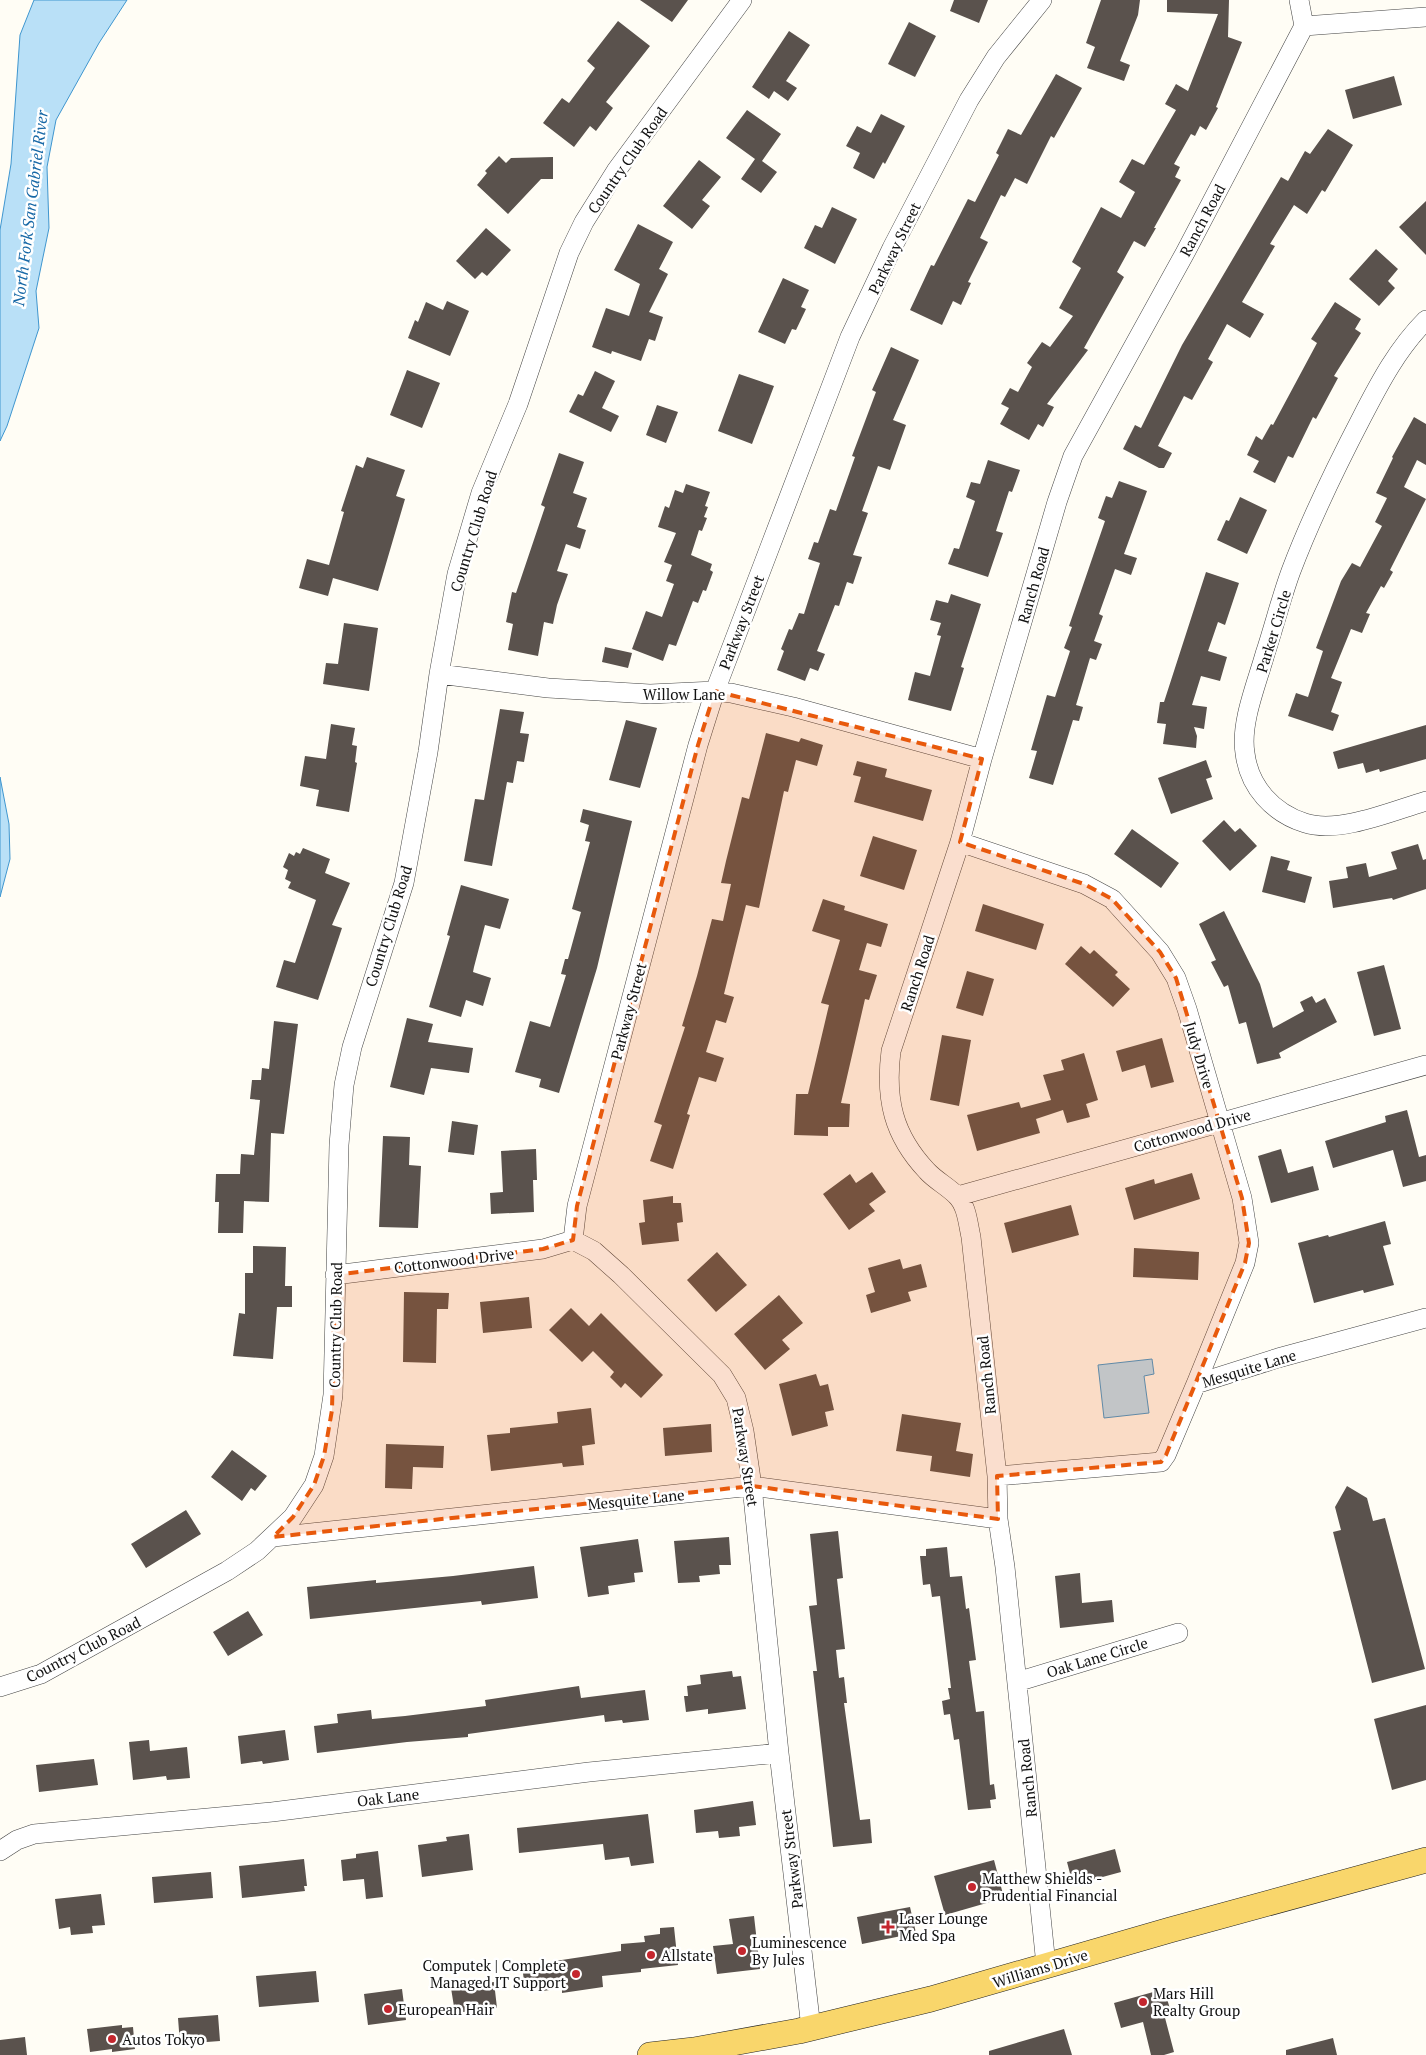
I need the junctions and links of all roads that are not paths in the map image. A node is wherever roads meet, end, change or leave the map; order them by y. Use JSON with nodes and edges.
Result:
{"nodes":[{"id":1,"x":742,"y":0,"type":"edge"},
{"id":2,"x":1042,"y":0,"type":"edge"},
{"id":3,"x":1299,"y":0,"type":"edge"},
{"id":4,"x":1426,"y":17,"type":"edge"},
{"id":5,"x":1304,"y":26,"type":"junction"},
{"id":6,"x":1426,"y":320,"type":"edge"},
{"id":7,"x":439,"y":674,"type":"junction"},
{"id":8,"x":715,"y":691,"type":"junction"},
{"id":9,"x":982,"y":759,"type":"junction"},
{"id":10,"x":1426,"y":801,"type":"edge"},
{"id":11,"x":960,"y":842,"type":"junction"},
{"id":12,"x":1426,"y":1065,"type":"edge"},
{"id":13,"x":1220,"y":1122,"type":"junction"},
{"id":14,"x":958,"y":1196,"type":"junction"},
{"id":15,"x":573,"y":1240,"type":"junction"},
{"id":16,"x":335,"y":1275,"type":"junction"},
{"id":17,"x":1426,"y":1318,"type":"edge"},
{"id":18,"x":1196,"y":1384,"type":"junction"},
{"id":19,"x":997,"y":1476,"type":"junction"},
{"id":20,"x":752,"y":1486,"type":"junction"},
{"id":21,"x":998,"y":1520,"type":"junction"},
{"id":22,"x":273,"y":1537,"type":"junction"},
{"id":23,"x":1178,"y":1633,"type":"dead end"},
{"id":24,"x":1017,"y":1682,"type":"junction"},
{"id":25,"x":0,"y":1687,"type":"edge"},
{"id":26,"x":779,"y":1753,"type":"junction"},
{"id":27,"x":0,"y":1851,"type":"edge"},
{"id":28,"x":1426,"y":1860,"type":"edge"},
{"id":29,"x":1046,"y":1965,"type":"junction"},
{"id":30,"x":811,"y":2028,"type":"junction"},
{"id":31,"x":650,"y":2055,"type":"edge"}],
"edges":[{"from":1,"to":7,"type":"street","name":"Country Club Road"},
{"from":2,"to":8,"type":"street","name":"Parkway Street"},
{"from":3,"to":5,"type":"street"},
{"from":4,"to":5,"type":"street"},
{"from":5,"to":9,"type":"street","name":"Ranch Road"},
{"from":6,"to":10,"type":"street","name":"Parker Circle"},
{"from":7,"to":8,"type":"street","name":"Willow Lane"},
{"from":7,"to":16,"type":"street","name":"Country Club Road"},
{"from":8,"to":9,"type":"street","name":"Willow Lane"},
{"from":8,"to":15,"type":"street","name":"Parkway Street"},
{"from":9,"to":11,"type":"street","name":"Ranch Road"},
{"from":11,"to":13,"type":"street","name":"Judy Drive"},
{"from":11,"to":14,"type":"street","name":"Ranch Road"},
{"from":12,"to":13,"type":"street","name":"Cottonwood Drive"},
{"from":13,"to":14,"type":"street","name":"Cottonwood Drive"},
{"from":13,"to":18,"type":"street","name":"Judy Drive"},
{"from":14,"to":19,"type":"street","name":"Ranch Road"},
{"from":15,"to":16,"type":"street","name":"Cottonwood Drive"},
{"from":15,"to":20,"type":"street","name":"Parkway Street"},
{"from":16,"to":22,"type":"street","name":"Country Club Road"},
{"from":17,"to":18,"type":"street","name":"Mesquite Lane"},
{"from":18,"to":19,"type":"street","name":"Mesquite Lane"},
{"from":19,"to":21,"type":"street","name":"Ranch Road"},
{"from":20,"to":21,"type":"street","name":"Mesquite Lane"},
{"from":20,"to":22,"type":"street","name":"Mesquite Lane"},
{"from":20,"to":26,"type":"street","name":"Parkway Street"},
{"from":21,"to":24,"type":"street","name":"Ranch Road"},
{"from":22,"to":25,"type":"street","name":"Country Club Road"},
{"from":23,"to":24,"type":"street","name":"Oak Lane Circle"},
{"from":24,"to":29,"type":"street","name":"Ranch Road"},
{"from":26,"to":27,"type":"street","name":"Oak Lane"},
{"from":26,"to":30,"type":"street","name":"Parkway Street"},
{"from":28,"to":29,"type":"main road","name":"Williams Drive"},
{"from":29,"to":30,"type":"main road","name":"Williams Drive"},
{"from":30,"to":31,"type":"main road","name":"Williams Drive"}]}
